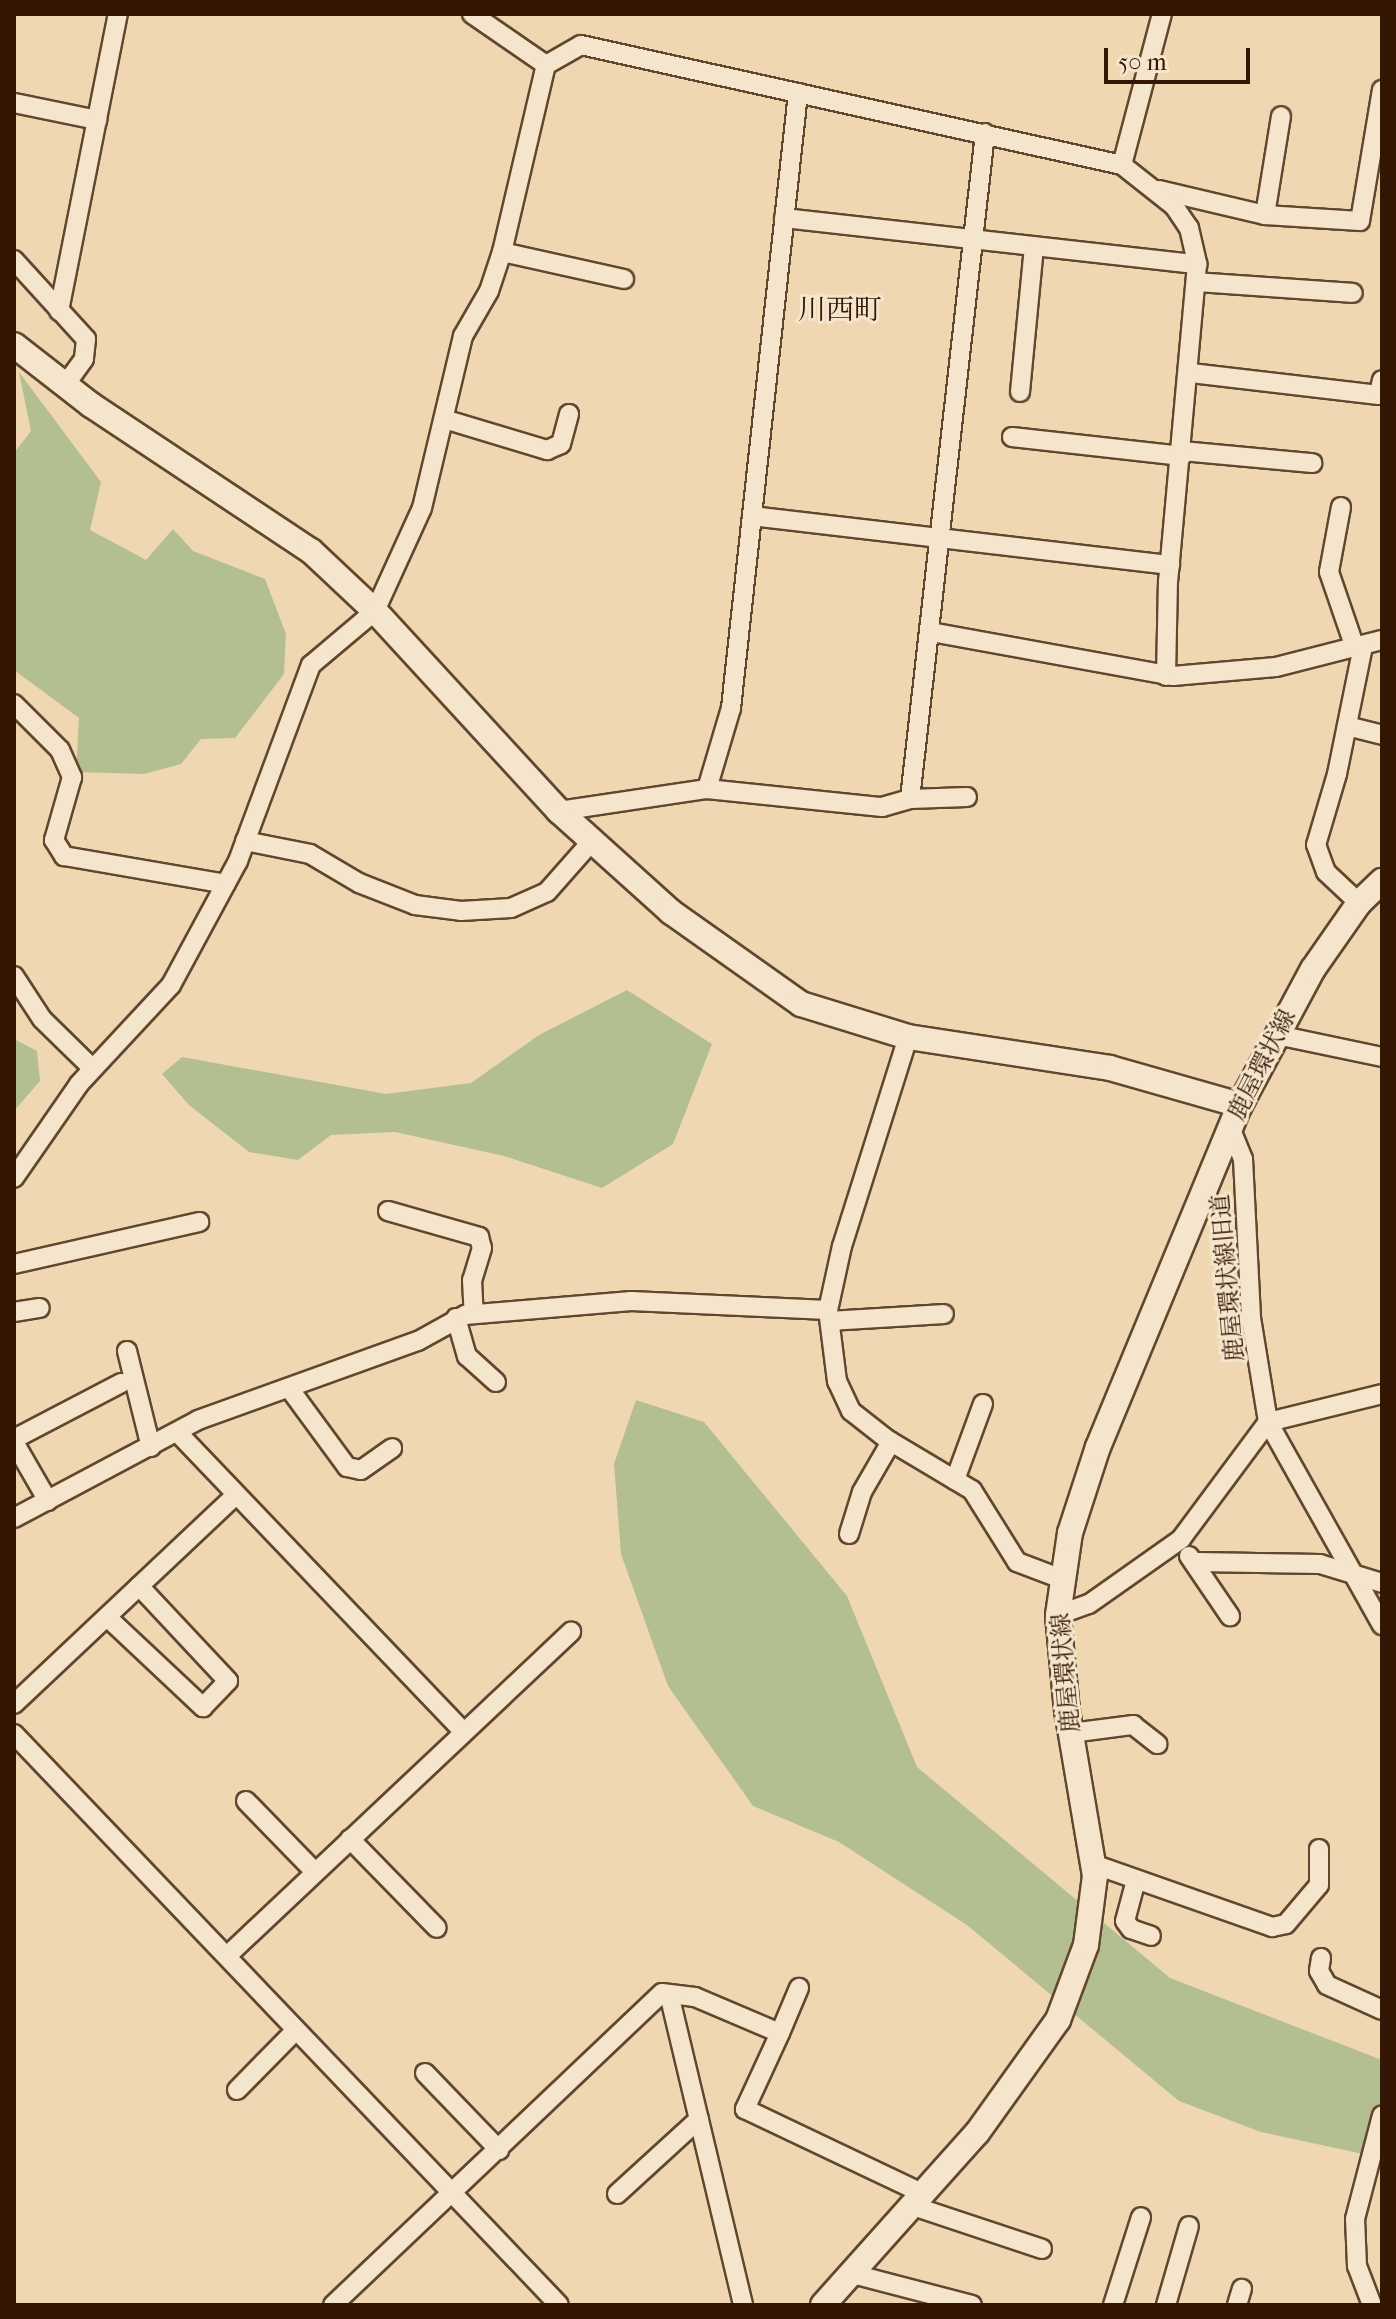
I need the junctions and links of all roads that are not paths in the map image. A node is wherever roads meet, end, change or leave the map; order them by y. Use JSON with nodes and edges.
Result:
{"nodes":[{"id":1,"x":118,"y":14,"type":"edge"},
{"id":2,"x":472,"y":14,"type":"edge"},
{"id":3,"x":1162,"y":14,"type":"edge"},
{"id":4,"x":546,"y":65,"type":"junction"},
{"id":5,"x":1382,"y":90,"type":"edge"},
{"id":6,"x":798,"y":93,"type":"junction"},
{"id":7,"x":14,"y":103,"type":"edge"},
{"id":8,"x":1281,"y":116,"type":"dead end"},
{"id":9,"x":97,"y":120,"type":"junction"},
{"id":10,"x":985,"y":133,"type":"junction"},
{"id":11,"x":1122,"y":165,"type":"junction"},
{"id":12,"x":1155,"y":189,"type":"junction"},
{"id":13,"x":1265,"y":215,"type":"junction"},
{"id":14,"x":784,"y":218,"type":"junction"},
{"id":15,"x":973,"y":241,"type":"junction"},
{"id":16,"x":1034,"y":247,"type":"junction"},
{"id":17,"x":502,"y":252,"type":"junction"},
{"id":18,"x":14,"y":260,"type":"edge"},
{"id":19,"x":1196,"y":273,"type":"junction"},
{"id":20,"x":624,"y":279,"type":"dead end"},
{"id":21,"x":1353,"y":293,"type":"dead end"},
{"id":22,"x":59,"y":311,"type":"junction"},
{"id":23,"x":14,"y":345,"type":"edge"},
{"id":24,"x":1191,"y":373,"type":"junction"},
{"id":25,"x":65,"y":385,"type":"junction"},
{"id":26,"x":1381,"y":390,"type":"edge"},
{"id":27,"x":1020,"y":392,"type":"dead end"},
{"id":28,"x":569,"y":414,"type":"dead end"},
{"id":29,"x":444,"y":419,"type":"junction"},
{"id":30,"x":1012,"y":437,"type":"dead end"},
{"id":31,"x":1182,"y":454,"type":"junction"},
{"id":32,"x":1303,"y":456,"type":"dead end"},
{"id":33,"x":1341,"y":507,"type":"dead end"},
{"id":34,"x":752,"y":516,"type":"junction"},
{"id":35,"x":941,"y":538,"type":"junction"},
{"id":36,"x":1170,"y":565,"type":"junction"},
{"id":37,"x":375,"y":611,"type":"junction"},
{"id":38,"x":931,"y":632,"type":"junction"},
{"id":39,"x":1382,"y":640,"type":"edge"},
{"id":40,"x":1359,"y":647,"type":"junction"},
{"id":41,"x":1166,"y":676,"type":"junction"},
{"id":42,"x":14,"y":704,"type":"edge"},
{"id":43,"x":1347,"y":726,"type":"junction"},
{"id":44,"x":1382,"y":735,"type":"edge"},
{"id":45,"x":707,"y":789,"type":"junction"},
{"id":46,"x":967,"y":797,"type":"dead end"},
{"id":47,"x":910,"y":799,"type":"junction"},
{"id":48,"x":559,"y":811,"type":"junction"},
{"id":49,"x":245,"y":841,"type":"junction"},
{"id":50,"x":592,"y":841,"type":"junction"},
{"id":51,"x":1382,"y":881,"type":"edge"},
{"id":52,"x":226,"y":884,"type":"junction"},
{"id":53,"x":1359,"y":903,"type":"junction"},
{"id":54,"x":14,"y":976,"type":"edge"},
{"id":55,"x":1277,"y":1035,"type":"junction"},
{"id":56,"x":908,"y":1037,"type":"junction"},
{"id":57,"x":1382,"y":1057,"type":"edge"},
{"id":58,"x":93,"y":1069,"type":"junction"},
{"id":59,"x":1235,"y":1116,"type":"junction"},
{"id":60,"x":14,"y":1178,"type":"edge"},
{"id":61,"x":388,"y":1211,"type":"dead end"},
{"id":62,"x":199,"y":1222,"type":"dead end"},
{"id":63,"x":14,"y":1264,"type":"edge"},
{"id":64,"x":40,"y":1308,"type":"dead end"},
{"id":65,"x":14,"y":1312,"type":"edge"},
{"id":66,"x":944,"y":1314,"type":"dead end"},
{"id":67,"x":829,"y":1315,"type":"junction"},
{"id":68,"x":465,"y":1316,"type":"junction"},
{"id":69,"x":127,"y":1351,"type":"dead end"},
{"id":70,"x":496,"y":1382,"type":"dead end"},
{"id":71,"x":121,"y":1383,"type":"dead end"},
{"id":72,"x":289,"y":1388,"type":"junction"},
{"id":73,"x":1382,"y":1394,"type":"edge"},
{"id":74,"x":983,"y":1404,"type":"dead end"},
{"id":75,"x":1268,"y":1422,"type":"junction"},
{"id":76,"x":178,"y":1433,"type":"junction"},
{"id":77,"x":14,"y":1440,"type":"edge"},
{"id":78,"x":891,"y":1442,"type":"junction"},
{"id":79,"x":151,"y":1447,"type":"junction"},
{"id":80,"x":392,"y":1448,"type":"dead end"},
{"id":81,"x":955,"y":1480,"type":"junction"},
{"id":82,"x":235,"y":1496,"type":"junction"},
{"id":83,"x":48,"y":1501,"type":"junction"},
{"id":84,"x":14,"y":1518,"type":"edge"},
{"id":85,"x":849,"y":1534,"type":"dead end"},
{"id":86,"x":1175,"y":1544,"type":"junction"},
{"id":87,"x":1196,"y":1562,"type":"junction"},
{"id":88,"x":1353,"y":1577,"type":"junction"},
{"id":89,"x":1062,"y":1579,"type":"junction"},
{"id":90,"x":1382,"y":1583,"type":"edge"},
{"id":91,"x":139,"y":1586,"type":"junction"},
{"id":92,"x":1058,"y":1615,"type":"junction"},
{"id":93,"x":1230,"y":1616,"type":"dead end"},
{"id":94,"x":107,"y":1617,"type":"junction"},
{"id":95,"x":1382,"y":1625,"type":"edge"},
{"id":96,"x":571,"y":1632,"type":"dead end"},
{"id":97,"x":14,"y":1704,"type":"edge"},
{"id":98,"x":463,"y":1731,"type":"junction"},
{"id":99,"x":1071,"y":1733,"type":"junction"},
{"id":100,"x":14,"y":1734,"type":"edge"},
{"id":101,"x":1157,"y":1744,"type":"dead end"},
{"id":102,"x":246,"y":1801,"type":"dead end"},
{"id":103,"x":350,"y":1839,"type":"junction"},
{"id":104,"x":1319,"y":1849,"type":"dead end"},
{"id":105,"x":1093,"y":1864,"type":"junction"},
{"id":106,"x":315,"y":1872,"type":"junction"},
{"id":107,"x":1136,"y":1880,"type":"junction"},
{"id":108,"x":437,"y":1928,"type":"dead end"},
{"id":109,"x":1151,"y":1936,"type":"dead end"},
{"id":110,"x":227,"y":1956,"type":"junction"},
{"id":111,"x":1321,"y":1958,"type":"dead end"},
{"id":112,"x":799,"y":1988,"type":"dead end"},
{"id":113,"x":669,"y":1994,"type":"junction"},
{"id":114,"x":1382,"y":2010,"type":"edge"},
{"id":115,"x":296,"y":2030,"type":"junction"},
{"id":116,"x":780,"y":2033,"type":"junction"},
{"id":117,"x":425,"y":2073,"type":"dead end"},
{"id":118,"x":237,"y":2090,"type":"dead end"},
{"id":119,"x":1382,"y":2115,"type":"edge"},
{"id":120,"x":699,"y":2119,"type":"junction"},
{"id":121,"x":499,"y":2150,"type":"junction"},
{"id":122,"x":617,"y":2194,"type":"dead end"},
{"id":123,"x":452,"y":2195,"type":"junction"},
{"id":124,"x":916,"y":2199,"type":"junction"},
{"id":125,"x":1141,"y":2217,"type":"dead end"},
{"id":126,"x":1189,"y":2226,"type":"dead end"},
{"id":127,"x":1042,"y":2249,"type":"dead end"},
{"id":128,"x":849,"y":2273,"type":"junction"},
{"id":129,"x":333,"y":2305,"type":"edge"},
{"id":130,"x":559,"y":2305,"type":"edge"},
{"id":131,"x":743,"y":2305,"type":"edge"},
{"id":132,"x":823,"y":2305,"type":"edge"},
{"id":133,"x":972,"y":2305,"type":"edge"},
{"id":134,"x":1113,"y":2305,"type":"edge"},
{"id":135,"x":1166,"y":2305,"type":"edge"},
{"id":136,"x":1372,"y":2305,"type":"edge"}],
"edges":[{"from":1,"to":9,"type":"street"},
{"from":2,"to":4,"type":"street"},
{"from":3,"to":11,"type":"street"},
{"from":4,"to":6,"type":"street"},
{"from":4,"to":17,"type":"street"},
{"from":5,"to":13,"type":"street"},
{"from":6,"to":10,"type":"street"},
{"from":6,"to":14,"type":"street"},
{"from":7,"to":9,"type":"street"},
{"from":8,"to":13,"type":"street"},
{"from":9,"to":22,"type":"street"},
{"from":10,"to":11,"type":"street"},
{"from":10,"to":15,"type":"street"},
{"from":11,"to":12,"type":"street"},
{"from":12,"to":13,"type":"street"},
{"from":12,"to":19,"type":"street"},
{"from":14,"to":15,"type":"street"},
{"from":14,"to":34,"type":"street"},
{"from":15,"to":16,"type":"street"},
{"from":15,"to":35,"type":"street"},
{"from":16,"to":19,"type":"street"},
{"from":16,"to":27,"type":"street"},
{"from":17,"to":20,"type":"street"},
{"from":17,"to":29,"type":"street"},
{"from":18,"to":22,"type":"street"},
{"from":19,"to":21,"type":"street"},
{"from":19,"to":24,"type":"street"},
{"from":22,"to":25,"type":"street"},
{"from":23,"to":25,"type":"main road"},
{"from":24,"to":26,"type":"street"},
{"from":24,"to":31,"type":"street"},
{"from":25,"to":37,"type":"main road"},
{"from":28,"to":29,"type":"street"},
{"from":29,"to":37,"type":"street"},
{"from":30,"to":31,"type":"street"},
{"from":31,"to":32,"type":"street"},
{"from":31,"to":36,"type":"street"},
{"from":33,"to":40,"type":"street"},
{"from":34,"to":35,"type":"street"},
{"from":34,"to":45,"type":"street"},
{"from":35,"to":36,"type":"street"},
{"from":35,"to":38,"type":"street"},
{"from":36,"to":41,"type":"street"},
{"from":37,"to":48,"type":"main road"},
{"from":37,"to":49,"type":"street"},
{"from":38,"to":41,"type":"street"},
{"from":38,"to":47,"type":"street"},
{"from":39,"to":40,"type":"street"},
{"from":40,"to":41,"type":"street"},
{"from":40,"to":43,"type":"street"},
{"from":42,"to":52,"type":"street"},
{"from":43,"to":44,"type":"street"},
{"from":43,"to":53,"type":"street"},
{"from":45,"to":47,"type":"street"},
{"from":45,"to":48,"type":"street"},
{"from":46,"to":47,"type":"street"},
{"from":48,"to":50,"type":"main road"},
{"from":49,"to":50,"type":"street"},
{"from":49,"to":52,"type":"street"},
{"from":50,"to":56,"type":"main road"},
{"from":51,"to":53,"type":"main road","name":"鹿屋環状線"},
{"from":52,"to":58,"type":"street"},
{"from":53,"to":55,"type":"main road","name":"鹿屋環状線"},
{"from":54,"to":58,"type":"street"},
{"from":55,"to":57,"type":"street"},
{"from":55,"to":59,"type":"main road","name":"鹿屋環状線"},
{"from":56,"to":59,"type":"main road"},
{"from":56,"to":67,"type":"street"},
{"from":58,"to":60,"type":"street"},
{"from":59,"to":75,"type":"street","name":"鹿屋環状線旧道"},
{"from":59,"to":89,"type":"main road","name":"鹿屋環状線"},
{"from":61,"to":68,"type":"street"},
{"from":62,"to":63,"type":"street"},
{"from":64,"to":65,"type":"street"},
{"from":66,"to":67,"type":"street"},
{"from":67,"to":68,"type":"street"},
{"from":67,"to":78,"type":"street"},
{"from":68,"to":70,"type":"street"},
{"from":68,"to":72,"type":"street"},
{"from":69,"to":79,"type":"street"},
{"from":71,"to":77,"type":"street"},
{"from":72,"to":76,"type":"street"},
{"from":72,"to":80,"type":"street"},
{"from":73,"to":75,"type":"street"},
{"from":74,"to":81,"type":"street"},
{"from":75,"to":86,"type":"street"},
{"from":75,"to":88,"type":"street","name":"鹿屋環状線旧道"},
{"from":76,"to":79,"type":"street"},
{"from":76,"to":82,"type":"street"},
{"from":77,"to":83,"type":"street"},
{"from":78,"to":81,"type":"street"},
{"from":78,"to":85,"type":"street"},
{"from":79,"to":83,"type":"street"},
{"from":81,"to":89,"type":"street"},
{"from":82,"to":91,"type":"street"},
{"from":82,"to":98,"type":"street"},
{"from":83,"to":84,"type":"street"},
{"from":86,"to":87,"type":"street"},
{"from":86,"to":92,"type":"street"},
{"from":87,"to":88,"type":"street"},
{"from":87,"to":93,"type":"street"},
{"from":88,"to":90,"type":"street"},
{"from":88,"to":95,"type":"street","name":"鹿屋環状線旧道"},
{"from":89,"to":92,"type":"main road","name":"鹿屋環状線"},
{"from":91,"to":94,"type":"street"},
{"from":91,"to":94,"type":"street"},
{"from":92,"to":99,"type":"main road","name":"鹿屋環状線"},
{"from":94,"to":97,"type":"street"},
{"from":96,"to":98,"type":"street"},
{"from":98,"to":103,"type":"street"},
{"from":99,"to":101,"type":"street"},
{"from":99,"to":105,"type":"main road","name":"鹿屋環状線"},
{"from":100,"to":110,"type":"street"},
{"from":102,"to":106,"type":"street"},
{"from":103,"to":106,"type":"street"},
{"from":103,"to":108,"type":"street"},
{"from":104,"to":107,"type":"street"},
{"from":105,"to":107,"type":"street"},
{"from":105,"to":124,"type":"main road","name":"鹿屋環状線"},
{"from":106,"to":110,"type":"street"},
{"from":107,"to":109,"type":"street"},
{"from":110,"to":115,"type":"street"},
{"from":111,"to":114,"type":"street"},
{"from":112,"to":116,"type":"street"},
{"from":113,"to":116,"type":"street"},
{"from":113,"to":120,"type":"street"},
{"from":113,"to":121,"type":"street"},
{"from":115,"to":118,"type":"street"},
{"from":115,"to":123,"type":"street"},
{"from":116,"to":124,"type":"street"},
{"from":117,"to":121,"type":"street"},
{"from":119,"to":136,"type":"street"},
{"from":120,"to":122,"type":"street"},
{"from":120,"to":131,"type":"street"},
{"from":121,"to":123,"type":"street"},
{"from":123,"to":129,"type":"street"},
{"from":123,"to":130,"type":"street"},
{"from":124,"to":127,"type":"street"},
{"from":124,"to":128,"type":"main road","name":"鹿屋環状線"},
{"from":125,"to":134,"type":"street"},
{"from":126,"to":135,"type":"street"},
{"from":128,"to":132,"type":"main road","name":"鹿屋環状線"},
{"from":128,"to":133,"type":"street"}]}
